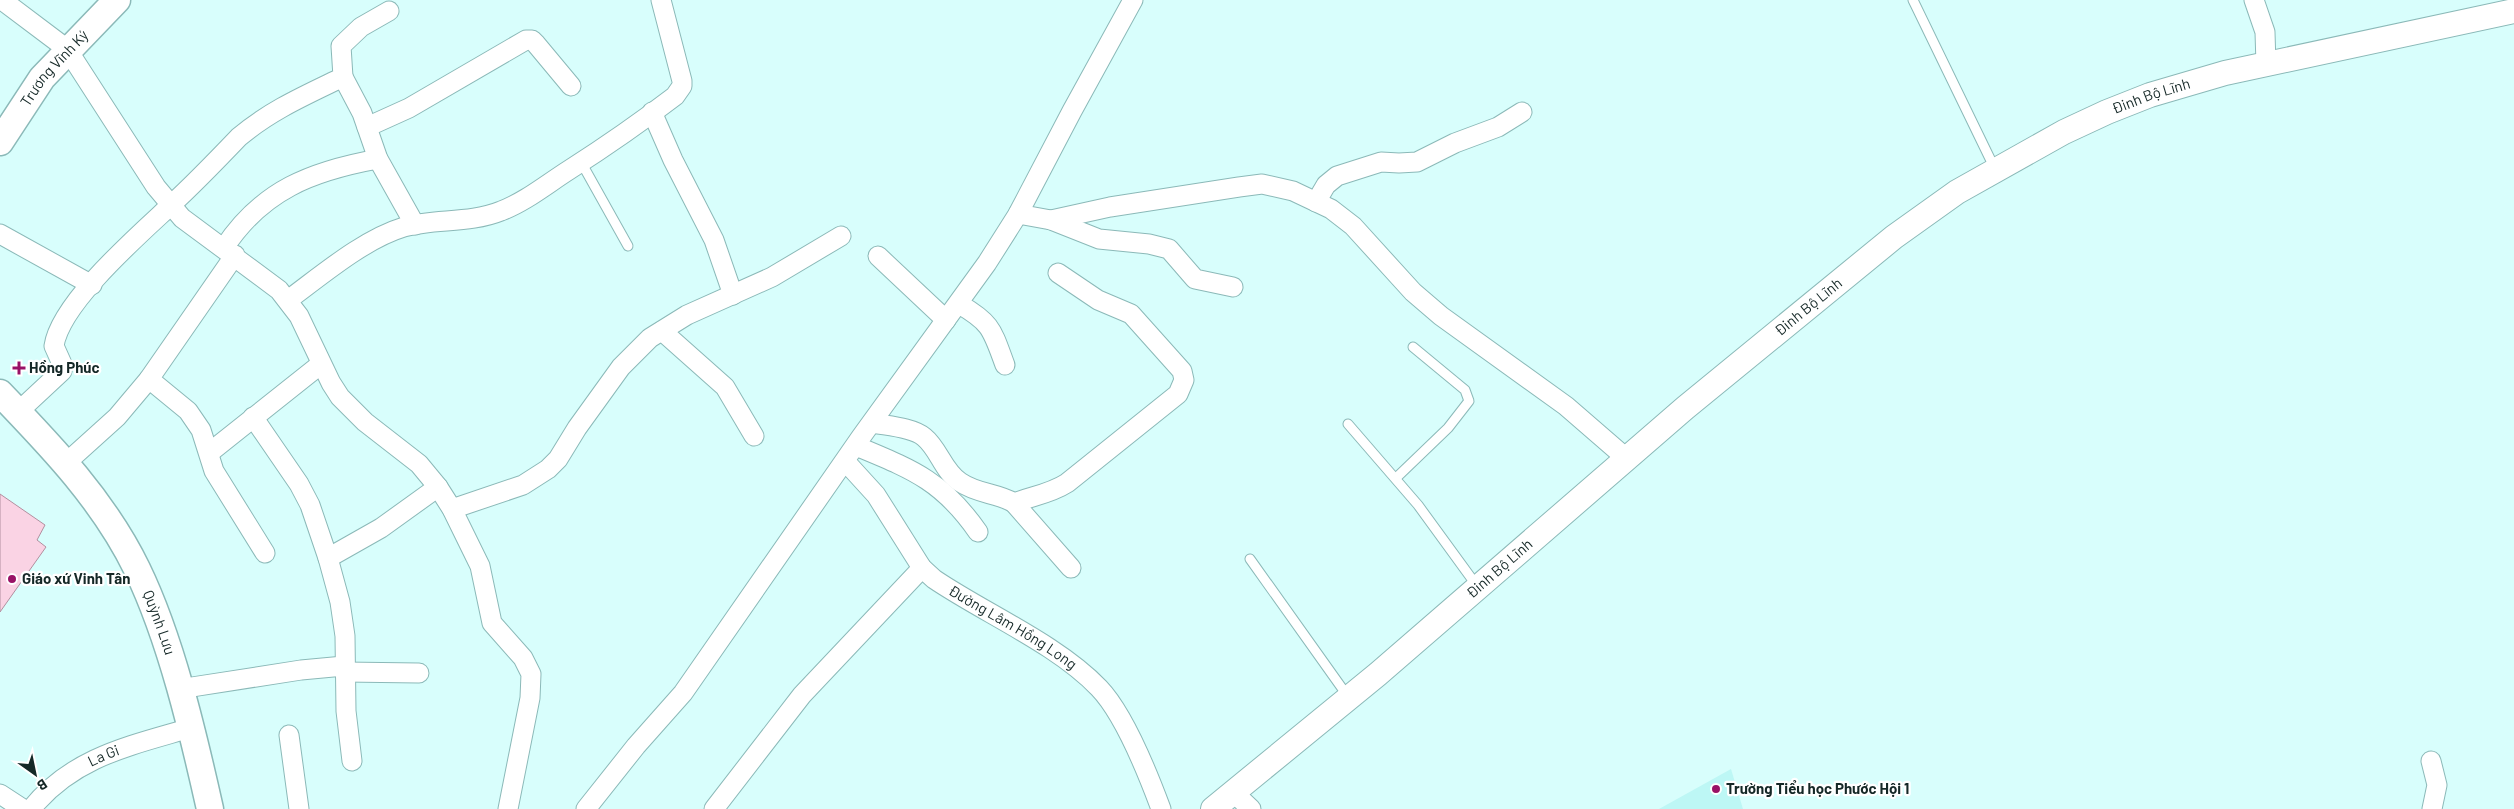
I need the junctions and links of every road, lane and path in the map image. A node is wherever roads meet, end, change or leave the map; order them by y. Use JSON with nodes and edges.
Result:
{"nodes":[{"id":1,"x":2,"y":0,"type":"edge"},
{"id":2,"x":117,"y":0,"type":"edge"},
{"id":3,"x":661,"y":0,"type":"edge"},
{"id":4,"x":1133,"y":0,"type":"edge"},
{"id":5,"x":1913,"y":0,"type":"edge"},
{"id":6,"x":2254,"y":0,"type":"edge"},
{"id":7,"x":2506,"y":8,"type":"edge"},
{"id":8,"x":389,"y":11,"type":"dead end"},
{"id":9,"x":67,"y":49,"type":"junction"},
{"id":10,"x":2266,"y":65,"type":"junction"},
{"id":11,"x":343,"y":77,"type":"junction"},
{"id":12,"x":571,"y":86,"type":"dead end"},
{"id":13,"x":652,"y":112,"type":"junction"},
{"id":14,"x":1522,"y":112,"type":"dead end"},
{"id":15,"x":367,"y":128,"type":"junction"},
{"id":16,"x":0,"y":142,"type":"edge"},
{"id":17,"x":378,"y":159,"type":"junction"},
{"id":18,"x":581,"y":162,"type":"junction"},
{"id":19,"x":1995,"y":169,"type":"junction"},
{"id":20,"x":1316,"y":202,"type":"junction"},
{"id":21,"x":170,"y":206,"type":"junction"},
{"id":22,"x":1018,"y":214,"type":"junction"},
{"id":23,"x":1051,"y":220,"type":"junction"},
{"id":24,"x":415,"y":224,"type":"junction"},
{"id":25,"x":0,"y":234,"type":"edge"},
{"id":26,"x":841,"y":236,"type":"dead end"},
{"id":27,"x":628,"y":246,"type":"dead end"},
{"id":28,"x":229,"y":252,"type":"junction"},
{"id":29,"x":878,"y":256,"type":"dead end"},
{"id":30,"x":1058,"y":273,"type":"dead end"},
{"id":31,"x":92,"y":285,"type":"junction"},
{"id":32,"x":1233,"y":287,"type":"dead end"},
{"id":33,"x":732,"y":295,"type":"junction"},
{"id":34,"x":288,"y":300,"type":"junction"},
{"id":35,"x":959,"y":304,"type":"junction"},
{"id":36,"x":946,"y":320,"type":"junction"},
{"id":37,"x":662,"y":330,"type":"junction"},
{"id":38,"x":1413,"y":347,"type":"dead end"},
{"id":39,"x":321,"y":364,"type":"junction"},
{"id":40,"x":1004,"y":365,"type":"dead end"},
{"id":41,"x":149,"y":379,"type":"junction"},
{"id":42,"x":0,"y":393,"type":"edge"},
{"id":43,"x":18,"y":412,"type":"junction"},
{"id":44,"x":253,"y":417,"type":"junction"},
{"id":45,"x":872,"y":423,"type":"junction"},
{"id":46,"x":1348,"y":424,"type":"dead end"},
{"id":47,"x":754,"y":436,"type":"dead end"},
{"id":48,"x":856,"y":446,"type":"junction"},
{"id":49,"x":209,"y":453,"type":"junction"},
{"id":50,"x":1626,"y":458,"type":"junction"},
{"id":51,"x":846,"y":461,"type":"junction"},
{"id":52,"x":66,"y":463,"type":"junction"},
{"id":53,"x":1396,"y":478,"type":"junction"},
{"id":54,"x":438,"y":487,"type":"junction"},
{"id":55,"x":1014,"y":503,"type":"junction"},
{"id":56,"x":452,"y":509,"type":"junction"},
{"id":57,"x":978,"y":532,"type":"dead end"},
{"id":58,"x":265,"y":553,"type":"dead end"},
{"id":59,"x":328,"y":558,"type":"junction"},
{"id":60,"x":1250,"y":559,"type":"dead end"},
{"id":61,"x":922,"y":568,"type":"junction"},
{"id":62,"x":1071,"y":568,"type":"dead end"},
{"id":63,"x":1478,"y":586,"type":"junction"},
{"id":64,"x":344,"y":669,"type":"junction"},
{"id":65,"x":419,"y":673,"type":"dead end"},
{"id":66,"x":180,"y":689,"type":"junction"},
{"id":67,"x":1349,"y":698,"type":"junction"},
{"id":68,"x":190,"y":728,"type":"junction"},
{"id":69,"x":289,"y":734,"type":"dead end"},
{"id":70,"x":352,"y":761,"type":"dead end"},
{"id":71,"x":2431,"y":761,"type":"dead end"},
{"id":72,"x":1233,"y":792,"type":"junction"},
{"id":73,"x":0,"y":794,"type":"edge"},
{"id":74,"x":23,"y":809,"type":"edge"},
{"id":75,"x":31,"y":809,"type":"edge"},
{"id":76,"x":210,"y":809,"type":"edge"},
{"id":77,"x":299,"y":809,"type":"edge"},
{"id":78,"x":508,"y":809,"type":"edge"},
{"id":79,"x":586,"y":809,"type":"edge"},
{"id":80,"x":714,"y":809,"type":"edge"},
{"id":81,"x":1161,"y":809,"type":"edge"},
{"id":82,"x":1213,"y":809,"type":"edge"},
{"id":83,"x":1251,"y":809,"type":"edge"},
{"id":84,"x":2432,"y":809,"type":"edge"}],
"edges":[{"from":1,"to":9,"type":"street"},
{"from":2,"to":9,"type":"main road","name":"Trương Vĩnh Ký"},
{"from":3,"to":13,"type":"street"},
{"from":4,"to":22,"type":"street"},
{"from":5,"to":19,"type":"lane"},
{"from":6,"to":10,"type":"street"},
{"from":7,"to":10,"type":"street","name":"Đinh Bộ Lĩnh"},
{"from":8,"to":11,"type":"street"},
{"from":9,"to":16,"type":"main road","name":"Trương Vĩnh Ký"},
{"from":9,"to":21,"type":"street"},
{"from":10,"to":19,"type":"street","name":"Đinh Bộ Lĩnh"},
{"from":11,"to":15,"type":"street"},
{"from":11,"to":21,"type":"street"},
{"from":12,"to":15,"type":"street"},
{"from":13,"to":18,"type":"street"},
{"from":13,"to":33,"type":"street"},
{"from":14,"to":20,"type":"street"},
{"from":15,"to":17,"type":"street"},
{"from":17,"to":24,"type":"street"},
{"from":17,"to":28,"type":"street"},
{"from":18,"to":24,"type":"street"},
{"from":18,"to":27,"type":"lane"},
{"from":19,"to":50,"type":"street","name":"Đinh Bộ Lĩnh"},
{"from":20,"to":23,"type":"street"},
{"from":20,"to":50,"type":"street"},
{"from":21,"to":28,"type":"street"},
{"from":21,"to":31,"type":"street"},
{"from":22,"to":23,"type":"street"},
{"from":22,"to":35,"type":"street"},
{"from":23,"to":32,"type":"street"},
{"from":24,"to":34,"type":"street"},
{"from":25,"to":31,"type":"street"},
{"from":26,"to":33,"type":"street"},
{"from":28,"to":34,"type":"street"},
{"from":28,"to":41,"type":"street"},
{"from":29,"to":36,"type":"street"},
{"from":30,"to":55,"type":"street"},
{"from":31,"to":43,"type":"street"},
{"from":33,"to":37,"type":"street"},
{"from":34,"to":39,"type":"street"},
{"from":35,"to":36,"type":"street"},
{"from":35,"to":40,"type":"street"},
{"from":36,"to":45,"type":"street"},
{"from":37,"to":47,"type":"street"},
{"from":37,"to":56,"type":"street"},
{"from":38,"to":53,"type":"lane"},
{"from":39,"to":44,"type":"street"},
{"from":39,"to":54,"type":"street"},
{"from":41,"to":49,"type":"street"},
{"from":41,"to":52,"type":"street"},
{"from":42,"to":43,"type":"main road","name":"Quỳnh Lưu"},
{"from":43,"to":52,"type":"main road","name":"Quỳnh Lưu"},
{"from":44,"to":49,"type":"street"},
{"from":44,"to":59,"type":"street"},
{"from":45,"to":48,"type":"street"},
{"from":45,"to":55,"type":"street"},
{"from":46,"to":53,"type":"lane"},
{"from":48,"to":51,"type":"street"},
{"from":48,"to":57,"type":"street"},
{"from":49,"to":58,"type":"street"},
{"from":50,"to":63,"type":"street","name":"Đinh Bộ Lĩnh"},
{"from":51,"to":61,"type":"street","name":"Đường Lâm Hồng Long"},
{"from":51,"to":79,"type":"street"},
{"from":52,"to":66,"type":"main road","name":"Quỳnh Lưu"},
{"from":53,"to":63,"type":"lane"},
{"from":54,"to":56,"type":"street"},
{"from":54,"to":59,"type":"street"},
{"from":55,"to":62,"type":"street"},
{"from":56,"to":78,"type":"street"},
{"from":59,"to":64,"type":"street"},
{"from":60,"to":67,"type":"lane"},
{"from":61,"to":80,"type":"street"},
{"from":61,"to":81,"type":"street","name":"Đường Lâm Hồng Long"},
{"from":63,"to":67,"type":"street","name":"Đinh Bộ Lĩnh"},
{"from":64,"to":65,"type":"street"},
{"from":64,"to":66,"type":"street"},
{"from":64,"to":70,"type":"street"},
{"from":66,"to":68,"type":"main road","name":"Quỳnh Lưu"},
{"from":67,"to":72,"type":"street","name":"Đinh Bộ Lĩnh"},
{"from":68,"to":75,"type":"street","name":"La Gi"},
{"from":68,"to":76,"type":"main road","name":"Quỳnh Lưu"},
{"from":69,"to":77,"type":"street"},
{"from":71,"to":84,"type":"street"},
{"from":72,"to":82,"type":"street","name":"Đinh Bộ Lĩnh"},
{"from":72,"to":83,"type":"street"},
{"from":73,"to":74,"type":"street"}]}
